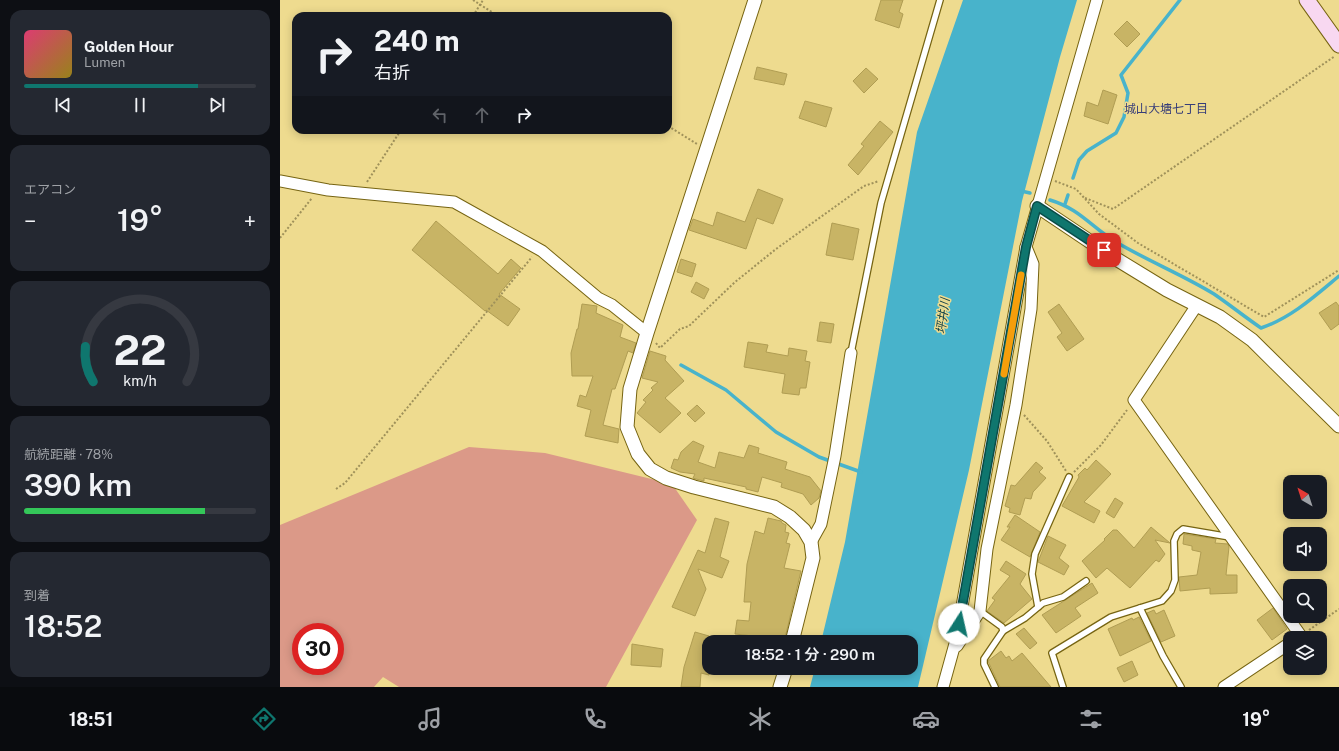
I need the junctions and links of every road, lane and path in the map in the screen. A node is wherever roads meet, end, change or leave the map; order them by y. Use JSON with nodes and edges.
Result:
{"nodes":[{"id":1,"x":473,"y":0,"type":"edge"},
{"id":2,"x":483,"y":0,"type":"edge"},
{"id":3,"x":755,"y":0,"type":"edge"},
{"id":4,"x":940,"y":0,"type":"edge"},
{"id":5,"x":1097,"y":0,"type":"edge"},
{"id":6,"x":1307,"y":0,"type":"edge"},
{"id":7,"x":480,"y":5,"type":"junction"},
{"id":8,"x":476,"y":12,"type":"edge"},
{"id":9,"x":491,"y":12,"type":"edge"},
{"id":10,"x":1339,"y":45,"type":"edge"},
{"id":11,"x":1339,"y":54,"type":"edge"},
{"id":12,"x":672,"y":129,"type":"edge"},
{"id":13,"x":398,"y":134,"type":"edge"},
{"id":14,"x":707,"y":149,"type":"junction"},
{"id":15,"x":888,"y":178,"type":"junction"},
{"id":16,"x":1045,"y":178,"type":"junction"},
{"id":17,"x":280,"y":181,"type":"edge"},
{"id":18,"x":320,"y":188,"type":"junction"},
{"id":19,"x":359,"y":192,"type":"junction"},
{"id":20,"x":1084,"y":197,"type":"junction"},
{"id":21,"x":1037,"y":206,"type":"junction"},
{"id":22,"x":280,"y":238,"type":"edge"},
{"id":23,"x":1026,"y":247,"type":"junction"},
{"id":24,"x":538,"y":249,"type":"junction"},
{"id":25,"x":1339,"y":270,"type":"edge"},
{"id":26,"x":1197,"y":305,"type":"junction"},
{"id":27,"x":647,"y":333,"type":"junction"},
{"id":28,"x":851,"y":353,"type":"joint"},
{"id":29,"x":1134,"y":400,"type":"junction"},
{"id":30,"x":1016,"y":405,"type":"junction"},
{"id":31,"x":1339,"y":426,"type":"edge"},
{"id":32,"x":1070,"y":477,"type":"junction"},
{"id":33,"x":336,"y":489,"type":"dead end"},
{"id":34,"x":1231,"y":537,"type":"junction"},
{"id":35,"x":811,"y":542,"type":"junction"},
{"id":36,"x":1086,"y":582,"type":"dead end"},
{"id":37,"x":1038,"y":607,"type":"junction"},
{"id":38,"x":1140,"y":608,"type":"junction"},
{"id":39,"x":1339,"y":609,"type":"edge"},
{"id":40,"x":980,"y":611,"type":"junction"},
{"id":41,"x":1003,"y":631,"type":"junction"},
{"id":42,"x":1295,"y":631,"type":"edge"},
{"id":43,"x":1308,"y":631,"type":"edge"},
{"id":44,"x":794,"y":635,"type":"edge"},
{"id":45,"x":1283,"y":648,"type":"edge"},
{"id":46,"x":952,"y":653,"type":"junction"},
{"id":47,"x":784,"y":675,"type":"edge"},
{"id":48,"x":780,"y":687,"type":"edge"},
{"id":49,"x":943,"y":687,"type":"edge"},
{"id":50,"x":995,"y":687,"type":"edge"},
{"id":51,"x":1064,"y":687,"type":"edge"},
{"id":52,"x":1180,"y":687,"type":"edge"},
{"id":53,"x":1224,"y":687,"type":"edge"}],
"edges":[{"from":1,"to":7,"type":"path"},
{"from":2,"to":7,"type":"path"},
{"from":3,"to":14,"type":"street"},
{"from":4,"to":15,"type":"lane"},
{"from":5,"to":16,"type":"street"},
{"from":6,"to":10,"type":"main road"},
{"from":7,"to":8,"type":"path"},
{"from":7,"to":9,"type":"path"},
{"from":11,"to":20,"type":"path"},
{"from":12,"to":14,"type":"path"},
{"from":13,"to":19,"type":"path"},
{"from":14,"to":27,"type":"street"},
{"from":15,"to":27,"type":"path"},
{"from":15,"to":28,"type":"lane"},
{"from":16,"to":20,"type":"path"},
{"from":16,"to":21,"type":"street"},
{"from":17,"to":18,"type":"street"},
{"from":18,"to":19,"type":"street"},
{"from":18,"to":22,"type":"path"},
{"from":19,"to":24,"type":"street"},
{"from":20,"to":25,"type":"path"},
{"from":21,"to":23,"type":"street"},
{"from":21,"to":26,"type":"street"},
{"from":23,"to":30,"type":"street"},
{"from":23,"to":46,"type":"street"},
{"from":24,"to":27,"type":"street"},
{"from":24,"to":33,"type":"path"},
{"from":26,"to":29,"type":"street"},
{"from":26,"to":31,"type":"street"},
{"from":27,"to":35,"type":"street"},
{"from":28,"to":35,"type":"street"},
{"from":29,"to":32,"type":"path"},
{"from":29,"to":34,"type":"street"},
{"from":30,"to":32,"type":"path"},
{"from":30,"to":40,"type":"street"},
{"from":32,"to":37,"type":"lane"},
{"from":34,"to":38,"type":"lane"},
{"from":34,"to":42,"type":"street"},
{"from":35,"to":44,"type":"street"},
{"from":36,"to":37,"type":"lane"},
{"from":37,"to":41,"type":"lane"},
{"from":38,"to":51,"type":"lane"},
{"from":38,"to":52,"type":"lane"},
{"from":39,"to":43,"type":"path"},
{"from":40,"to":41,"type":"lane"},
{"from":40,"to":46,"type":"street"},
{"from":41,"to":50,"type":"lane"},
{"from":45,"to":53,"type":"street"},
{"from":46,"to":49,"type":"street"},
{"from":47,"to":48,"type":"street"}]}
